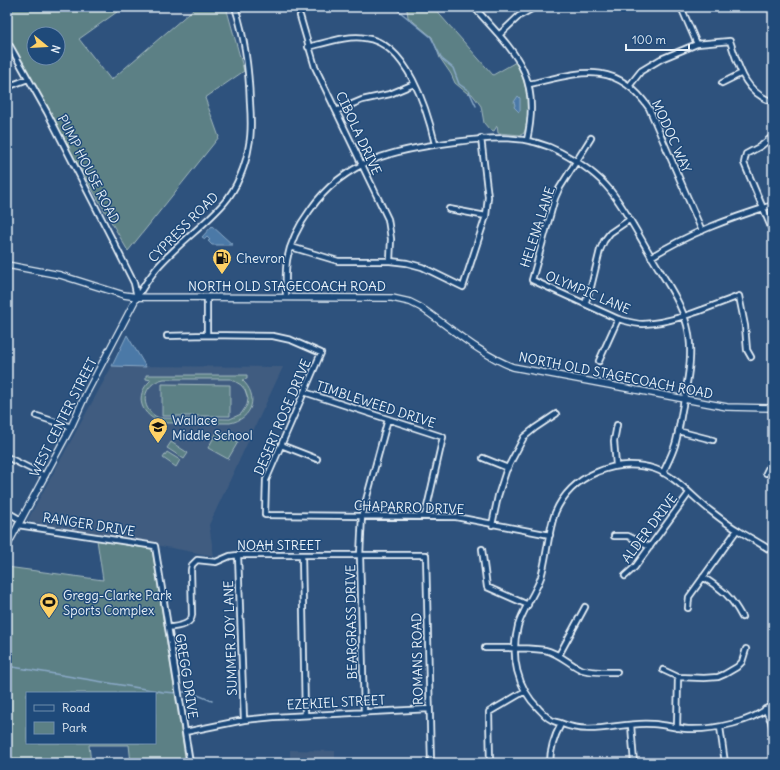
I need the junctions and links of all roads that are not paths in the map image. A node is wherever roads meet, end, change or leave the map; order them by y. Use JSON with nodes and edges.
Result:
{"nodes":[{"id":1,"x":235,"y":7,"type":"edge"},
{"id":2,"x":474,"y":7,"type":"edge"},
{"id":3,"x":535,"y":7,"type":"edge"},
{"id":4,"x":681,"y":7,"type":"edge"},
{"id":5,"x":300,"y":16,"type":"dead end"},
{"id":6,"x":499,"y":35,"type":"junction"},
{"id":7,"x":697,"y":44,"type":"junction"},
{"id":8,"x":10,"y":46,"type":"dead end"},
{"id":9,"x":308,"y":47,"type":"junction"},
{"id":10,"x":742,"y":73,"type":"junction"},
{"id":11,"x":28,"y":79,"type":"junction"},
{"id":12,"x":414,"y":84,"type":"junction"},
{"id":13,"x":529,"y":84,"type":"junction"},
{"id":14,"x":722,"y":84,"type":"dead end"},
{"id":15,"x":630,"y":85,"type":"junction"},
{"id":16,"x":7,"y":87,"type":"edge"},
{"id":17,"x":773,"y":102,"type":"edge"},
{"id":18,"x":336,"y":110,"type":"junction"},
{"id":19,"x":773,"y":136,"type":"edge"},
{"id":20,"x":481,"y":138,"type":"junction"},
{"id":21,"x":591,"y":138,"type":"dead end"},
{"id":22,"x":527,"y":140,"type":"junction"},
{"id":23,"x":435,"y":144,"type":"junction"},
{"id":24,"x":577,"y":161,"type":"junction"},
{"id":25,"x":361,"y":164,"type":"junction"},
{"id":26,"x":773,"y":205,"type":"edge"},
{"id":27,"x":763,"y":208,"type":"junction"},
{"id":28,"x":449,"y":209,"type":"dead end"},
{"id":29,"x":486,"y":216,"type":"junction"},
{"id":30,"x":629,"y":220,"type":"junction"},
{"id":31,"x":702,"y":231,"type":"junction"},
{"id":32,"x":773,"y":232,"type":"edge"},
{"id":33,"x":291,"y":247,"type":"junction"},
{"id":34,"x":651,"y":256,"type":"junction"},
{"id":35,"x":390,"y":261,"type":"junction"},
{"id":36,"x":7,"y":265,"type":"edge"},
{"id":37,"x":532,"y":280,"type":"joint"},
{"id":38,"x":137,"y":297,"type":"junction"},
{"id":39,"x":207,"y":297,"type":"junction"},
{"id":40,"x":286,"y":297,"type":"junction"},
{"id":41,"x":585,"y":304,"type":"junction"},
{"id":42,"x":684,"y":316,"type":"junction"},
{"id":43,"x":618,"y":319,"type":"junction"},
{"id":44,"x":207,"y":335,"type":"junction"},
{"id":45,"x":167,"y":336,"type":"dead end"},
{"id":46,"x":751,"y":357,"type":"dead end"},
{"id":47,"x":599,"y":361,"type":"dead end"},
{"id":48,"x":304,"y":392,"type":"junction"},
{"id":49,"x":684,"y":399,"type":"junction"},
{"id":50,"x":773,"y":408,"type":"edge"},
{"id":51,"x":556,"y":414,"type":"dead end"},
{"id":52,"x":38,"y":416,"type":"dead end"},
{"id":53,"x":388,"y":419,"type":"junction"},
{"id":54,"x":617,"y":425,"type":"dead end"},
{"id":55,"x":72,"y":428,"type":"junction"},
{"id":56,"x":678,"y":431,"type":"junction"},
{"id":57,"x":713,"y":440,"type":"dead end"},
{"id":58,"x":281,"y":445,"type":"junction"},
{"id":59,"x":7,"y":458,"type":"edge"},
{"id":60,"x":483,"y":458,"type":"dead end"},
{"id":61,"x":317,"y":459,"type":"dead end"},
{"id":62,"x":773,"y":459,"type":"edge"},
{"id":63,"x":616,"y":466,"type":"junction"},
{"id":64,"x":508,"y":468,"type":"junction"},
{"id":65,"x":663,"y":472,"type":"junction"},
{"id":66,"x":766,"y":473,"type":"dead end"},
{"id":67,"x":45,"y":476,"type":"junction"},
{"id":68,"x":689,"y":493,"type":"junction"},
{"id":69,"x":7,"y":512,"type":"edge"},
{"id":70,"x":266,"y":515,"type":"joint"},
{"id":71,"x":362,"y":515,"type":"junction"},
{"id":72,"x":425,"y":516,"type":"junction"},
{"id":73,"x":20,"y":522,"type":"junction"},
{"id":74,"x":492,"y":525,"type":"junction"},
{"id":75,"x":737,"y":530,"type":"junction"},
{"id":76,"x":550,"y":535,"type":"junction"},
{"id":77,"x":614,"y":536,"type":"dead end"},
{"id":78,"x":7,"y":546,"type":"edge"},
{"id":79,"x":155,"y":546,"type":"joint"},
{"id":80,"x":650,"y":546,"type":"junction"},
{"id":81,"x":482,"y":549,"type":"dead end"},
{"id":82,"x":773,"y":551,"type":"edge"},
{"id":83,"x":238,"y":555,"type":"junction"},
{"id":84,"x":302,"y":555,"type":"junction"},
{"id":85,"x":360,"y":555,"type":"junction"},
{"id":86,"x":426,"y":555,"type":"joint"},
{"id":87,"x":625,"y":576,"type":"dead end"},
{"id":88,"x":704,"y":577,"type":"junction"},
{"id":89,"x":528,"y":605,"type":"junction"},
{"id":90,"x":585,"y":607,"type":"dead end"},
{"id":91,"x":688,"y":608,"type":"dead end"},
{"id":92,"x":742,"y":617,"type":"dead end"},
{"id":93,"x":168,"y":628,"type":"junction"},
{"id":94,"x":486,"y":648,"type":"dead end"},
{"id":95,"x":514,"y":648,"type":"junction"},
{"id":96,"x":746,"y":649,"type":"dead end"},
{"id":97,"x":559,"y":655,"type":"junction"},
{"id":98,"x":662,"y":670,"type":"dead end"},
{"id":99,"x":617,"y":672,"type":"dead end"},
{"id":100,"x":678,"y":677,"type":"junction"},
{"id":101,"x":525,"y":691,"type":"junction"},
{"id":102,"x":773,"y":703,"type":"edge"},
{"id":103,"x":429,"y":709,"type":"junction"},
{"id":104,"x":765,"y":709,"type":"junction"},
{"id":105,"x":364,"y":712,"type":"junction"},
{"id":106,"x":305,"y":714,"type":"junction"},
{"id":107,"x":244,"y":720,"type":"junction"},
{"id":108,"x":561,"y":724,"type":"junction"},
{"id":109,"x":631,"y":725,"type":"junction"},
{"id":110,"x":720,"y":727,"type":"junction"},
{"id":111,"x":677,"y":728,"type":"junction"},
{"id":112,"x":185,"y":732,"type":"junction"},
{"id":113,"x":773,"y":732,"type":"edge"},
{"id":114,"x":190,"y":763,"type":"edge"},
{"id":115,"x":430,"y":763,"type":"edge"},
{"id":116,"x":490,"y":763,"type":"edge"},
{"id":117,"x":550,"y":763,"type":"edge"},
{"id":118,"x":634,"y":763,"type":"edge"},
{"id":119,"x":725,"y":763,"type":"edge"}],
"edges":[{"from":1,"to":38,"type":"street","name":"CYPRESS ROAD"},
{"from":2,"to":6,"type":"street"},
{"from":3,"to":6,"type":"street"},
{"from":4,"to":7,"type":"street"},
{"from":5,"to":9,"type":"street","name":"CIBOLA DRIVE"},
{"from":6,"to":13,"type":"street"},
{"from":7,"to":10,"type":"street"},
{"from":7,"to":15,"type":"street"},
{"from":8,"to":11,"type":"street","name":"PUMP HOUSE ROAD"},
{"from":9,"to":12,"type":"street"},
{"from":9,"to":18,"type":"street","name":"CIBOLA DRIVE"},
{"from":10,"to":14,"type":"street"},
{"from":10,"to":17,"type":"street"},
{"from":11,"to":16,"type":"street"},
{"from":11,"to":38,"type":"street","name":"PUMP HOUSE ROAD"},
{"from":12,"to":18,"type":"street"},
{"from":12,"to":23,"type":"street"},
{"from":13,"to":15,"type":"street","name":"MODOC WAY"},
{"from":13,"to":22,"type":"street"},
{"from":15,"to":31,"type":"street","name":"MODOC WAY"},
{"from":18,"to":25,"type":"street","name":"CIBOLA DRIVE"},
{"from":19,"to":27,"type":"street"},
{"from":20,"to":22,"type":"street"},
{"from":20,"to":23,"type":"street"},
{"from":20,"to":29,"type":"street"},
{"from":21,"to":24,"type":"street","name":"HELENA LANE"},
{"from":22,"to":24,"type":"street"},
{"from":23,"to":25,"type":"street"},
{"from":24,"to":30,"type":"street"},
{"from":24,"to":37,"type":"street","name":"HELENA LANE"},
{"from":25,"to":33,"type":"street"},
{"from":25,"to":35,"type":"street","name":"CIBOLA DRIVE"},
{"from":26,"to":27,"type":"street"},
{"from":27,"to":31,"type":"street"},
{"from":27,"to":32,"type":"street"},
{"from":28,"to":29,"type":"street"},
{"from":29,"to":35,"type":"street"},
{"from":30,"to":34,"type":"street"},
{"from":30,"to":41,"type":"street"},
{"from":31,"to":34,"type":"street"},
{"from":33,"to":35,"type":"street"},
{"from":33,"to":40,"type":"street"},
{"from":34,"to":42,"type":"street"},
{"from":36,"to":38,"type":"street","name":"NORTH OLD STAGECOACH ROAD"},
{"from":37,"to":41,"type":"street","name":"OLYMPIC LANE"},
{"from":38,"to":39,"type":"street","name":"NORTH OLD STAGECOACH ROAD"},
{"from":38,"to":55,"type":"street","name":"WEST CENTER STREET"},
{"from":39,"to":40,"type":"street","name":"NORTH OLD STAGECOACH ROAD"},
{"from":39,"to":44,"type":"street"},
{"from":40,"to":49,"type":"street","name":"NORTH OLD STAGECOACH ROAD"},
{"from":41,"to":43,"type":"street","name":"OLYMPIC LANE"},
{"from":42,"to":43,"type":"street","name":"OLYMPIC LANE"},
{"from":42,"to":46,"type":"street","name":"OLYMPIC LANE"},
{"from":42,"to":49,"type":"street"},
{"from":43,"to":47,"type":"street"},
{"from":44,"to":45,"type":"street"},
{"from":44,"to":48,"type":"street","name":"DESERT ROSE DRIVE"},
{"from":48,"to":53,"type":"street","name":"TIMBLEWEED DRIVE"},
{"from":48,"to":58,"type":"street","name":"DESERT ROSE DRIVE"},
{"from":49,"to":50,"type":"street","name":"NORTH OLD STAGECOACH ROAD"},
{"from":49,"to":56,"type":"street"},
{"from":51,"to":64,"type":"street"},
{"from":52,"to":55,"type":"street"},
{"from":53,"to":71,"type":"street"},
{"from":53,"to":72,"type":"street","name":"TIMBLEWEED DRIVE"},
{"from":54,"to":63,"type":"street"},
{"from":55,"to":67,"type":"street","name":"WEST CENTER STREET"},
{"from":56,"to":57,"type":"street"},
{"from":56,"to":65,"type":"street"},
{"from":58,"to":61,"type":"street"},
{"from":58,"to":70,"type":"street","name":"DESERT ROSE DRIVE"},
{"from":59,"to":67,"type":"street"},
{"from":60,"to":64,"type":"street"},
{"from":62,"to":66,"type":"street"},
{"from":63,"to":65,"type":"street"},
{"from":63,"to":76,"type":"street"},
{"from":64,"to":74,"type":"street"},
{"from":65,"to":68,"type":"street"},
{"from":67,"to":73,"type":"street","name":"WEST CENTER STREET"},
{"from":68,"to":75,"type":"street"},
{"from":68,"to":80,"type":"street","name":"ALDER DRIVE"},
{"from":69,"to":73,"type":"street"},
{"from":70,"to":71,"type":"street","name":"CHAPARRO DRIVE"},
{"from":71,"to":72,"type":"street","name":"CHAPARRO DRIVE"},
{"from":71,"to":85,"type":"street","name":"BEARGRASS DRIVE"},
{"from":72,"to":74,"type":"street","name":"CHAPARRO DRIVE"},
{"from":73,"to":78,"type":"street","name":"WEST CENTER STREET"},
{"from":73,"to":79,"type":"street","name":"RANGER DRIVE"},
{"from":74,"to":76,"type":"street","name":"CHAPARRO DRIVE"},
{"from":75,"to":82,"type":"street"},
{"from":75,"to":88,"type":"street"},
{"from":76,"to":89,"type":"street"},
{"from":77,"to":80,"type":"street"},
{"from":79,"to":93,"type":"street","name":"GREGG DRIVE"},
{"from":80,"to":87,"type":"street","name":"ALDER DRIVE"},
{"from":81,"to":89,"type":"street"},
{"from":83,"to":84,"type":"street","name":"NOAH STREET"},
{"from":83,"to":93,"type":"street","name":"NOAH STREET"},
{"from":83,"to":107,"type":"street","name":"SUMMER JOY LANE"},
{"from":84,"to":85,"type":"street","name":"NOAH STREET"},
{"from":84,"to":106,"type":"street"},
{"from":85,"to":86,"type":"street","name":"NOAH STREET"},
{"from":85,"to":105,"type":"street","name":"BEARGRASS DRIVE"},
{"from":86,"to":103,"type":"street","name":"ROMANS ROAD"},
{"from":88,"to":91,"type":"street"},
{"from":88,"to":92,"type":"street"},
{"from":89,"to":95,"type":"street"},
{"from":90,"to":97,"type":"street"},
{"from":93,"to":112,"type":"street","name":"GREGG DRIVE"},
{"from":94,"to":95,"type":"street"},
{"from":95,"to":97,"type":"street"},
{"from":95,"to":101,"type":"street"},
{"from":96,"to":100,"type":"street"},
{"from":97,"to":99,"type":"street"},
{"from":98,"to":100,"type":"street"},
{"from":100,"to":111,"type":"street"},
{"from":101,"to":108,"type":"street"},
{"from":101,"to":116,"type":"street"},
{"from":102,"to":104,"type":"street"},
{"from":103,"to":105,"type":"street","name":"EZEKIEL STREET"},
{"from":103,"to":115,"type":"street","name":"ROMANS ROAD"},
{"from":104,"to":110,"type":"street"},
{"from":104,"to":113,"type":"street"},
{"from":105,"to":106,"type":"street","name":"EZEKIEL STREET"},
{"from":106,"to":107,"type":"street","name":"EZEKIEL STREET"},
{"from":107,"to":112,"type":"street","name":"EZEKIEL STREET"},
{"from":108,"to":109,"type":"street"},
{"from":108,"to":117,"type":"street"},
{"from":109,"to":111,"type":"street"},
{"from":109,"to":118,"type":"street"},
{"from":110,"to":111,"type":"street"},
{"from":110,"to":119,"type":"street"},
{"from":112,"to":114,"type":"street","name":"GREGG DRIVE"}]}
